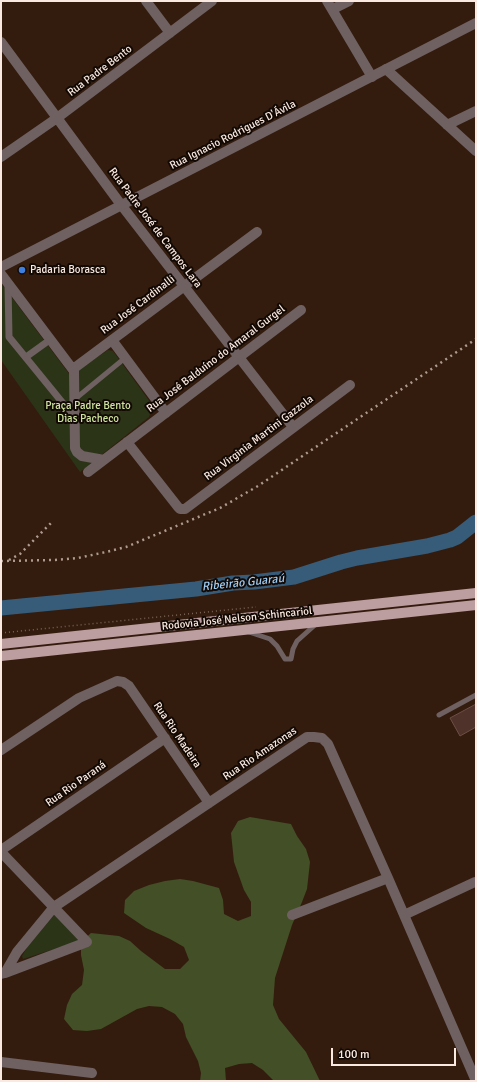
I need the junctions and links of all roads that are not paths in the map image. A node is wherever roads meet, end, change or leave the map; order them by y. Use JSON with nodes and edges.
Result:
{"nodes":[{"id":1,"x":146,"y":1,"type":"edge"},
{"id":2,"x":212,"y":1,"type":"edge"},
{"id":3,"x":349,"y":1,"type":"edge"},
{"id":4,"x":330,"y":5,"type":"edge"},
{"id":5,"x":476,"y":23,"type":"edge"},
{"id":6,"x":170,"y":33,"type":"junction"},
{"id":7,"x":1,"y":42,"type":"edge"},
{"id":8,"x":386,"y":69,"type":"junction"},
{"id":9,"x":372,"y":77,"type":"junction"},
{"id":10,"x":476,"y":110,"type":"edge"},
{"id":11,"x":58,"y":118,"type":"junction"},
{"id":12,"x":447,"y":125,"type":"junction"},
{"id":13,"x":476,"y":152,"type":"edge"},
{"id":14,"x":1,"y":157,"type":"edge"},
{"id":15,"x":122,"y":206,"type":"junction"},
{"id":16,"x":257,"y":232,"type":"dead end"},
{"id":17,"x":1,"y":267,"type":"edge"},
{"id":18,"x":1,"y":274,"type":"edge"},
{"id":19,"x":8,"y":284,"type":"junction"},
{"id":20,"x":184,"y":286,"type":"junction"},
{"id":21,"x":301,"y":310,"type":"dead end"},
{"id":22,"x":51,"y":339,"type":"junction"},
{"id":23,"x":112,"y":340,"type":"junction"},
{"id":24,"x":26,"y":357,"type":"junction"},
{"id":25,"x":239,"y":357,"type":"junction"},
{"id":26,"x":126,"y":358,"type":"junction"},
{"id":27,"x":72,"y":369,"type":"junction"},
{"id":28,"x":350,"y":384,"type":"dead end"},
{"id":29,"x":75,"y":400,"type":"junction"},
{"id":30,"x":166,"y":412,"type":"junction"},
{"id":31,"x":75,"y":418,"type":"junction"},
{"id":32,"x":293,"y":427,"type":"junction"},
{"id":33,"x":127,"y":442,"type":"junction"},
{"id":34,"x":104,"y":460,"type":"junction"},
{"id":35,"x":88,"y":472,"type":"dead end"},
{"id":36,"x":476,"y":593,"type":"edge"},
{"id":37,"x":476,"y":605,"type":"edge"},
{"id":38,"x":318,"y":622,"type":"junction"},
{"id":39,"x":242,"y":630,"type":"junction"},
{"id":40,"x":1,"y":644,"type":"edge"},
{"id":41,"x":1,"y":656,"type":"edge"},
{"id":42,"x":476,"y":695,"type":"edge"},
{"id":43,"x":439,"y":715,"type":"dead end"},
{"id":44,"x":165,"y":738,"type":"junction"},
{"id":45,"x":1,"y":750,"type":"edge"},
{"id":46,"x":209,"y":803,"type":"junction"},
{"id":47,"x":1,"y":851,"type":"edge"},
{"id":48,"x":388,"y":878,"type":"junction"},
{"id":49,"x":475,"y":882,"type":"dead end"},
{"id":50,"x":54,"y":907,"type":"junction"},
{"id":51,"x":292,"y":915,"type":"dead end"},
{"id":52,"x":404,"y":915,"type":"junction"},
{"id":53,"x":3,"y":974,"type":"edge"},
{"id":54,"x":1,"y":1062,"type":"edge"},
{"id":55,"x":92,"y":1073,"type":"dead end"},
{"id":56,"x":476,"y":1081,"type":"edge"}],
"edges":[{"from":1,"to":6,"type":"street"},
{"from":2,"to":6,"type":"street","name":"Rua Padre Bento"},
{"from":3,"to":4,"type":"street"},
{"from":4,"to":9,"type":"street"},
{"from":5,"to":8,"type":"street","name":"Rua Ignacio Rodrigues D'Ávila"},
{"from":6,"to":11,"type":"street","name":"Rua Padre Bento"},
{"from":7,"to":11,"type":"street","name":"Rua Padre José de Campos Lara"},
{"from":8,"to":9,"type":"street","name":"Rua Ignacio Rodrigues D'Ávila"},
{"from":8,"to":12,"type":"street"},
{"from":9,"to":15,"type":"street","name":"Rua Ignacio Rodrigues D'Ávila"},
{"from":10,"to":12,"type":"street"},
{"from":11,"to":14,"type":"street","name":"Rua Padre Bento"},
{"from":11,"to":15,"type":"street","name":"Rua Padre José de Campos Lara"},
{"from":12,"to":13,"type":"street"},
{"from":15,"to":17,"type":"street","name":"Rua Ignacio Rodrigues D'Ávila"},
{"from":15,"to":20,"type":"street","name":"Rua Padre José de Campos Lara"},
{"from":16,"to":20,"type":"street","name":"Rua José Cardinalli"},
{"from":18,"to":19,"type":"street"},
{"from":19,"to":22,"type":"street"},
{"from":19,"to":24,"type":"street"},
{"from":20,"to":23,"type":"street","name":"Rua José Cardinalli"},
{"from":20,"to":25,"type":"street","name":"Rua Padre José de Campos Lara"},
{"from":21,"to":25,"type":"street","name":"Rua José Balduíno do Amaral Gurgel"},
{"from":22,"to":24,"type":"street"},
{"from":22,"to":27,"type":"street"},
{"from":23,"to":26,"type":"street"},
{"from":23,"to":27,"type":"street","name":"Rua José Cardinalli"},
{"from":24,"to":31,"type":"street"},
{"from":25,"to":30,"type":"street","name":"Rua José Balduíno do Amaral Gurgel"},
{"from":25,"to":32,"type":"street","name":"Rua Padre José de Campos Lara"},
{"from":26,"to":29,"type":"lane"},
{"from":26,"to":30,"type":"street"},
{"from":27,"to":29,"type":"street"},
{"from":28,"to":32,"type":"street","name":"Rua Virginia Martini Gazzola"},
{"from":29,"to":31,"type":"street"},
{"from":30,"to":33,"type":"street","name":"Rua José Balduíno do Amaral Gurgel"},
{"from":31,"to":34,"type":"street"},
{"from":32,"to":33,"type":"street","name":"Rua Virginia Martini Gazzola"},
{"from":33,"to":34,"type":"street","name":"Rua José Balduíno do Amaral Gurgel"},
{"from":34,"to":35,"type":"street","name":"Rua José Balduíno do Amaral Gurgel"},
{"from":36,"to":40,"type":"main road","name":"Rodovia José Nelson Schincariol"},
{"from":37,"to":38,"type":"main road","name":"Rodovia José Nelson Schincariol"},
{"from":38,"to":39,"type":"main road","name":"Rodovia José Nelson Schincariol"},
{"from":38,"to":39,"type":"lane"},
{"from":39,"to":41,"type":"main road","name":"Rodovia José Nelson Schincariol"},
{"from":42,"to":43,"type":"lane"},
{"from":44,"to":45,"type":"street","name":"Rua Rio Madeira"},
{"from":44,"to":46,"type":"street","name":"Rua Rio Madeira"},
{"from":44,"to":47,"type":"street","name":"Rua Rio Paraná"},
{"from":46,"to":48,"type":"street","name":"Rua Rio Amazonas"},
{"from":46,"to":50,"type":"street","name":"Rua Rio Amazonas"},
{"from":47,"to":50,"type":"street"},
{"from":48,"to":51,"type":"street"},
{"from":48,"to":52,"type":"street","name":"Rua Rio Amazonas"},
{"from":49,"to":52,"type":"street"},
{"from":50,"to":53,"type":"street","name":"Rua Rio Amazonas"},
{"from":50,"to":53,"type":"street"},
{"from":52,"to":56,"type":"street","name":"Rua Rio Amazonas"},
{"from":54,"to":55,"type":"street"}]}
